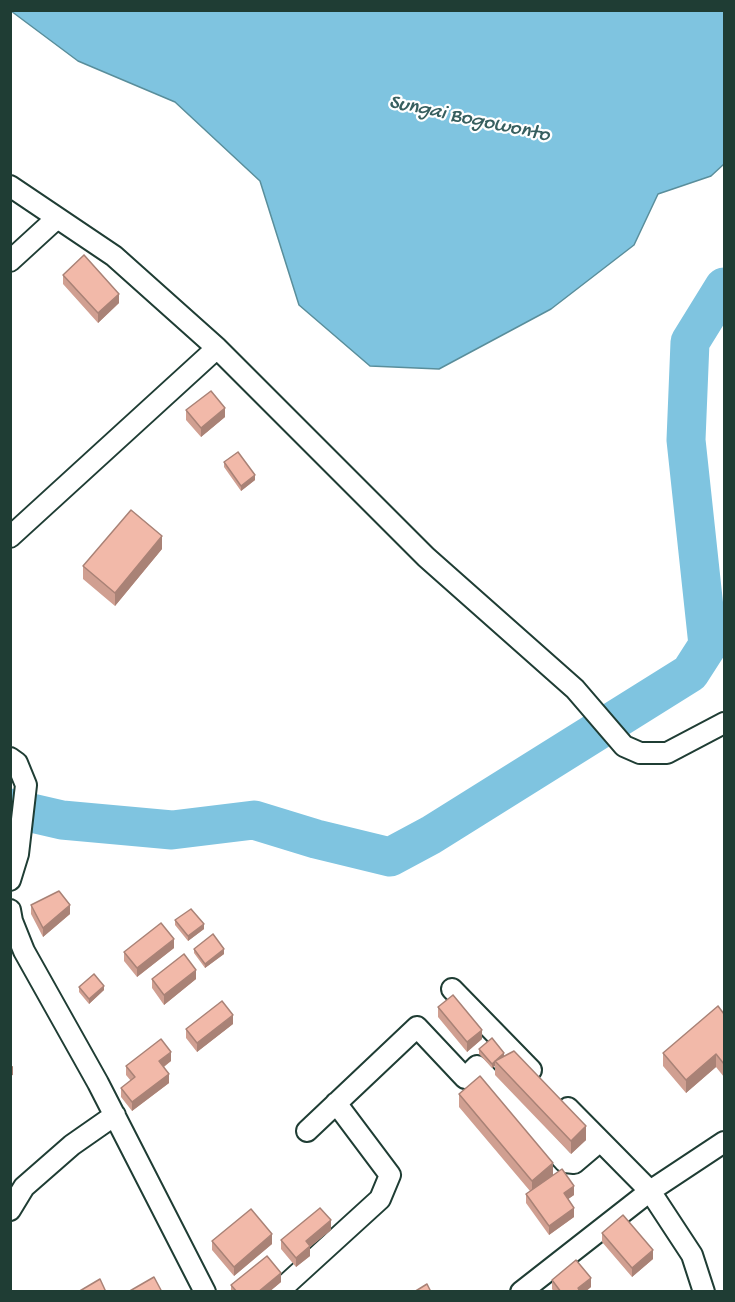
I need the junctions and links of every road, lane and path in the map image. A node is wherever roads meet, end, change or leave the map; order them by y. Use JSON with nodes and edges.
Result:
{"nodes":[{"id":1,"x":10,"y":186,"type":"edge"},
{"id":2,"x":57,"y":218,"type":"junction"},
{"id":3,"x":10,"y":261,"type":"edge"},
{"id":4,"x":217,"y":348,"type":"junction"},
{"id":5,"x":12,"y":533,"type":"edge"},
{"id":6,"x":724,"y":723,"type":"edge"},
{"id":7,"x":10,"y":758,"type":"edge"},
{"id":8,"x":10,"y":880,"type":"edge"},
{"id":9,"x":10,"y":910,"type":"edge"},
{"id":10,"x":452,"y":989,"type":"dead end"},
{"id":11,"x":336,"y":1103,"type":"junction"},
{"id":12,"x":115,"y":1115,"type":"junction"},
{"id":13,"x":307,"y":1131,"type":"dead end"},
{"id":14,"x":600,"y":1141,"type":"junction"},
{"id":15,"x":724,"y":1142,"type":"edge"},
{"id":16,"x":650,"y":1191,"type":"junction"},
{"id":17,"x":10,"y":1210,"type":"edge"},
{"id":18,"x":531,"y":1289,"type":"edge"},
{"id":19,"x":205,"y":1292,"type":"edge"},
{"id":20,"x":278,"y":1292,"type":"edge"},
{"id":21,"x":704,"y":1292,"type":"edge"}],
"edges":[{"from":1,"to":2,"type":"street"},
{"from":2,"to":3,"type":"street"},
{"from":2,"to":4,"type":"street"},
{"from":4,"to":5,"type":"street"},
{"from":4,"to":6,"type":"street"},
{"from":7,"to":8,"type":"street"},
{"from":9,"to":12,"type":"street"},
{"from":10,"to":14,"type":"street"},
{"from":11,"to":13,"type":"street"},
{"from":11,"to":14,"type":"street"},
{"from":11,"to":20,"type":"street"},
{"from":12,"to":17,"type":"street"},
{"from":12,"to":19,"type":"street"},
{"from":14,"to":16,"type":"street"},
{"from":15,"to":16,"type":"street"},
{"from":16,"to":18,"type":"street"},
{"from":16,"to":21,"type":"street"}]}
